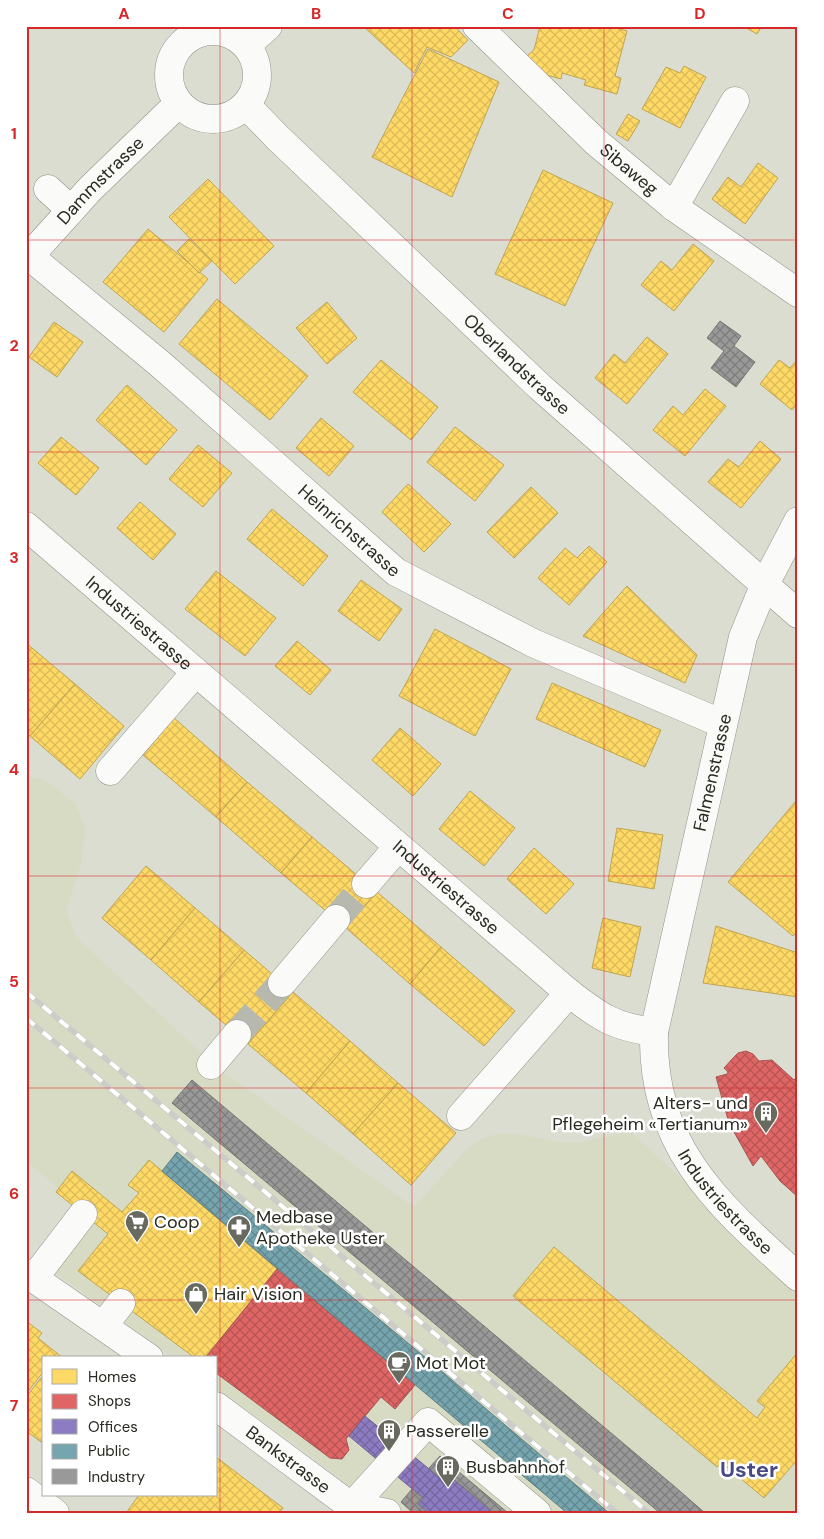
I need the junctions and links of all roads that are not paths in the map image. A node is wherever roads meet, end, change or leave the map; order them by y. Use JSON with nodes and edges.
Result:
{"nodes":[{"id":1,"x":268,"y":26,"type":"edge"},
{"id":2,"x":477,"y":26,"type":"edge"},
{"id":3,"x":175,"y":34,"type":"edge"},
{"id":4,"x":246,"y":45,"type":"junction"},
{"id":5,"x":735,"y":100,"type":"dead end"},
{"id":6,"x":178,"y":104,"type":"junction"},
{"id":7,"x":246,"y":105,"type":"junction"},
{"id":8,"x":48,"y":189,"type":"dead end"},
{"id":9,"x":674,"y":206,"type":"junction"},
{"id":10,"x":71,"y":210,"type":"junction"},
{"id":11,"x":28,"y":258,"type":"edge"},
{"id":12,"x":798,"y":293,"type":"edge"},
{"id":13,"x":798,"y":522,"type":"edge"},
{"id":14,"x":26,"y":526,"type":"edge"},
{"id":15,"x":764,"y":586,"type":"junction"},
{"id":16,"x":798,"y":614,"type":"edge"},
{"id":17,"x":195,"y":673,"type":"junction"},
{"id":18,"x":723,"y":724,"type":"junction"},
{"id":19,"x":110,"y":771,"type":"dead end"},
{"id":20,"x":398,"y":848,"type":"junction"},
{"id":21,"x":366,"y":884,"type":"tunnel mouth"},
{"id":22,"x":336,"y":919,"type":"tunnel mouth"},
{"id":23,"x":282,"y":983,"type":"tunnel mouth"},
{"id":24,"x":569,"y":993,"type":"junction"},
{"id":25,"x":654,"y":1032,"type":"junction"},
{"id":26,"x":237,"y":1034,"type":"tunnel mouth"},
{"id":27,"x":211,"y":1066,"type":"dead end"},
{"id":28,"x":460,"y":1116,"type":"dead end"},
{"id":29,"x":83,"y":1214,"type":"dead end"},
{"id":30,"x":30,"y":1275,"type":"edge"},
{"id":31,"x":798,"y":1277,"type":"edge"},
{"id":32,"x":121,"y":1302,"type":"dead end"},
{"id":33,"x":104,"y":1326,"type":"junction"},
{"id":34,"x":146,"y":1356,"type":"edge"},
{"id":35,"x":218,"y":1407,"type":"edge"},
{"id":36,"x":356,"y":1509,"type":"edge"},
{"id":37,"x":387,"y":1513,"type":"edge"},
{"id":38,"x":537,"y":1513,"type":"edge"}],
"edges":[{"from":1,"to":4,"type":"street"},
{"from":2,"to":9,"type":"street","name":"Sibaweg"},
{"from":3,"to":4,"type":"street"},
{"from":3,"to":6,"type":"street"},
{"from":4,"to":7,"type":"street"},
{"from":5,"to":9,"type":"street"},
{"from":6,"to":7,"type":"street"},
{"from":6,"to":10,"type":"street","name":"Dammstrasse"},
{"from":7,"to":15,"type":"street","name":"Oberlandstrasse"},
{"from":8,"to":10,"type":"street"},
{"from":9,"to":12,"type":"street","name":"Sibaweg"},
{"from":10,"to":11,"type":"street","name":"Dammstrasse"},
{"from":11,"to":18,"type":"street","name":"Heinrichstrasse"},
{"from":13,"to":15,"type":"street","name":"Falmenstrasse"},
{"from":14,"to":17,"type":"street","name":"Industriestrasse"},
{"from":15,"to":16,"type":"street","name":"Oberlandstrasse"},
{"from":15,"to":18,"type":"street","name":"Falmenstrasse"},
{"from":17,"to":19,"type":"street"},
{"from":17,"to":20,"type":"street","name":"Industriestrasse"},
{"from":18,"to":25,"type":"street","name":"Falmenstrasse"},
{"from":20,"to":21,"type":"street"},
{"from":20,"to":24,"type":"street","name":"Industriestrasse"},
{"from":22,"to":23,"type":"street"},
{"from":24,"to":25,"type":"street","name":"Industriestrasse"},
{"from":24,"to":28,"type":"street"},
{"from":25,"to":31,"type":"street","name":"Industriestrasse"},
{"from":26,"to":27,"type":"street"},
{"from":29,"to":30,"type":"street"},
{"from":30,"to":33,"type":"street"},
{"from":32,"to":33,"type":"street"},
{"from":33,"to":34,"type":"street"},
{"from":35,"to":36,"type":"street","name":"Bankstrasse"},
{"from":36,"to":37,"type":"street"},
{"from":36,"to":38,"type":"street"}]}
